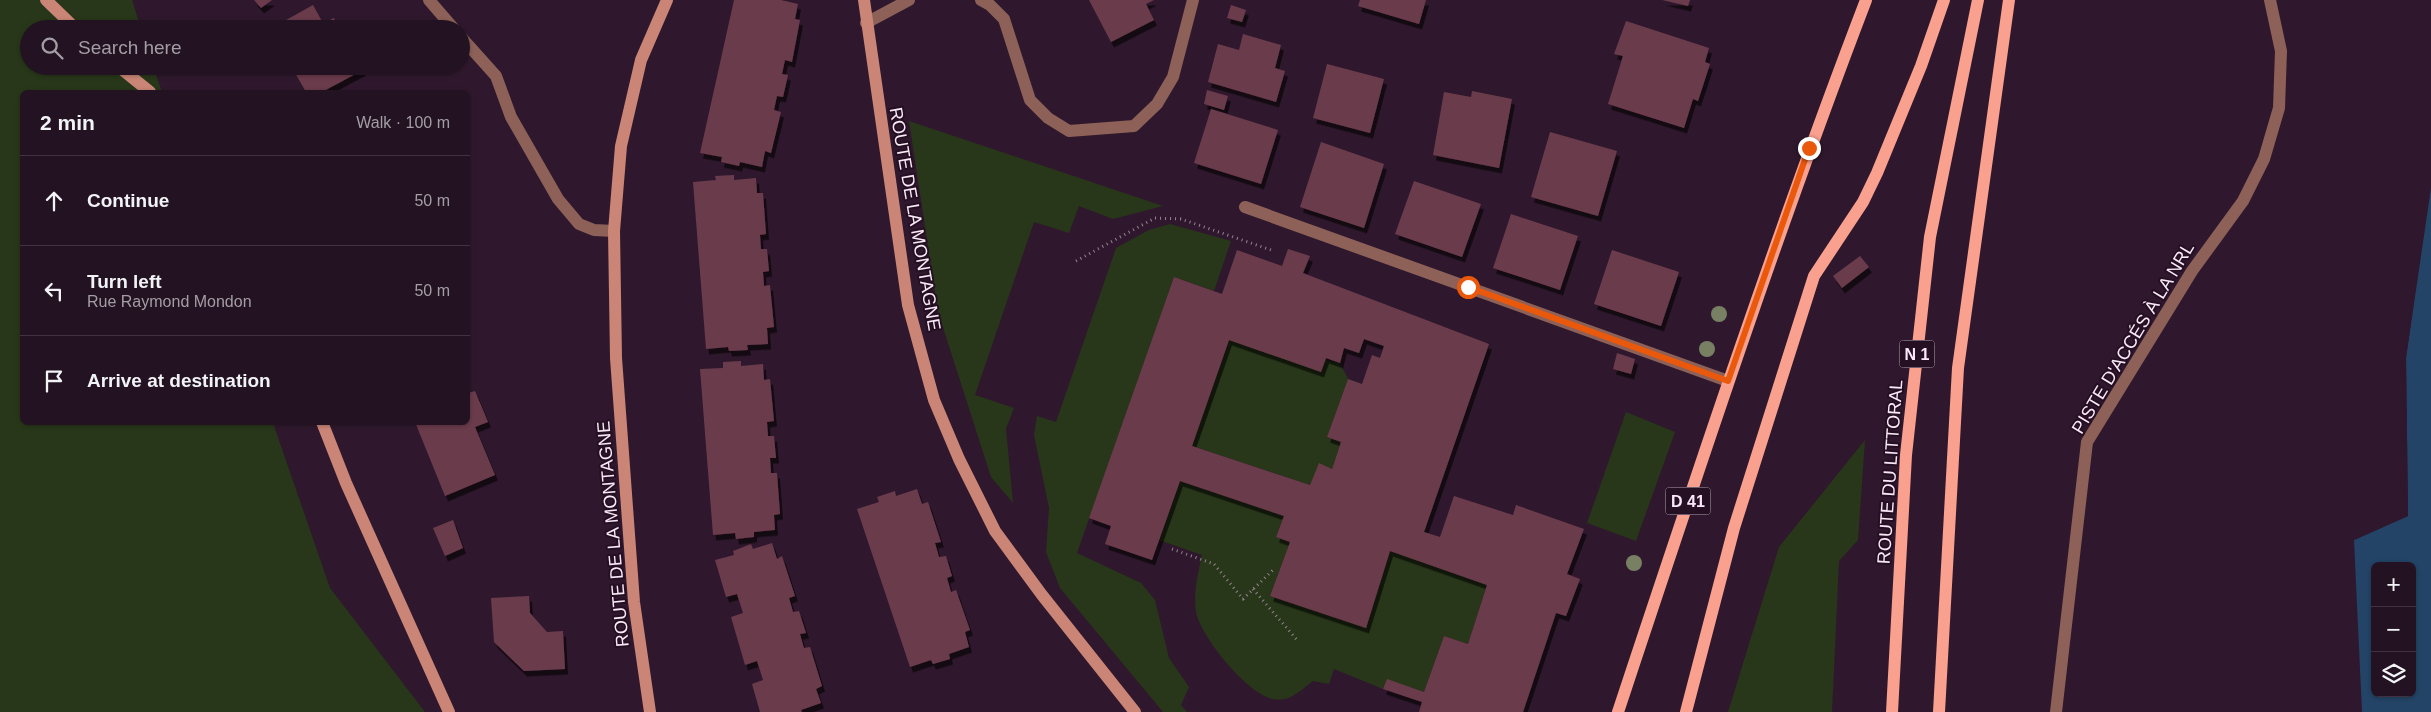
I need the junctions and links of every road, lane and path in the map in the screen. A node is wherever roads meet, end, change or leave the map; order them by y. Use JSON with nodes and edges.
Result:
{"nodes":[{"id":1,"x":46,"y":0,"type":"edge"},
{"id":2,"x":429,"y":0,"type":"edge"},
{"id":3,"x":667,"y":0,"type":"edge"},
{"id":4,"x":864,"y":0,"type":"edge"},
{"id":5,"x":909,"y":0,"type":"edge"},
{"id":6,"x":981,"y":0,"type":"edge"},
{"id":7,"x":1192,"y":0,"type":"edge"},
{"id":8,"x":1866,"y":0,"type":"edge"},
{"id":9,"x":1944,"y":0,"type":"edge"},
{"id":10,"x":1978,"y":0,"type":"edge"},
{"id":11,"x":2009,"y":0,"type":"edge"},
{"id":12,"x":2270,"y":0,"type":"edge"},
{"id":13,"x":67,"y":20,"type":"edge"},
{"id":14,"x":446,"y":20,"type":"edge"},
{"id":15,"x":866,"y":23,"type":"junction"},
{"id":16,"x":470,"y":47,"type":"edge"},
{"id":17,"x":129,"y":75,"type":"edge"},
{"id":18,"x":148,"y":90,"type":"edge"},
{"id":19,"x":1245,"y":207,"type":"dead end"},
{"id":20,"x":614,"y":231,"type":"junction"},
{"id":21,"x":1271,"y":250,"type":"dead end"},
{"id":22,"x":1076,"y":261,"type":"dead end"},
{"id":23,"x":1728,"y":381,"type":"junction"},
{"id":24,"x":323,"y":425,"type":"edge"},
{"id":25,"x":1172,"y":549,"type":"dead end"},
{"id":26,"x":1274,"y":569,"type":"dead end"},
{"id":27,"x":1253,"y":589,"type":"junction"},
{"id":28,"x":1298,"y":641,"type":"dead end"},
{"id":29,"x":450,"y":712,"type":"edge"},
{"id":30,"x":650,"y":712,"type":"edge"},
{"id":31,"x":1135,"y":712,"type":"edge"},
{"id":32,"x":1618,"y":712,"type":"edge"},
{"id":33,"x":1686,"y":712,"type":"edge"},
{"id":34,"x":1892,"y":712,"type":"edge"},
{"id":35,"x":1939,"y":712,"type":"edge"},
{"id":36,"x":2056,"y":712,"type":"edge"}],
"edges":[{"from":1,"to":13,"type":"main road"},
{"from":2,"to":14,"type":"street"},
{"from":3,"to":20,"type":"main road","name":"ROUTE DE LA MONTAGNE"},
{"from":4,"to":15,"type":"main road","name":"ROUTE DE LA MONTAGNE"},
{"from":5,"to":15,"type":"street"},
{"from":6,"to":7,"type":"street"},
{"from":8,"to":23,"type":"main road","number":"D 41"},
{"from":9,"to":33,"type":"main road"},
{"from":10,"to":34,"type":"main road","name":"ROUTE DU LITTORAL","number":"N 1"},
{"from":11,"to":35,"type":"main road","number":"N 1"},
{"from":12,"to":36,"type":"street","name":"PISTE D'ACCÉS À LA NRL"},
{"from":15,"to":31,"type":"main road","name":"ROUTE DE LA MONTAGNE"},
{"from":16,"to":20,"type":"street"},
{"from":17,"to":18,"type":"main road"},
{"from":19,"to":23,"type":"street"},
{"from":20,"to":30,"type":"main road","name":"ROUTE DE LA MONTAGNE"},
{"from":21,"to":22,"type":"path"},
{"from":23,"to":32,"type":"main road","number":"D 41"},
{"from":24,"to":29,"type":"main road"},
{"from":25,"to":27,"type":"path"},
{"from":26,"to":27,"type":"path"},
{"from":27,"to":28,"type":"path"}]}
